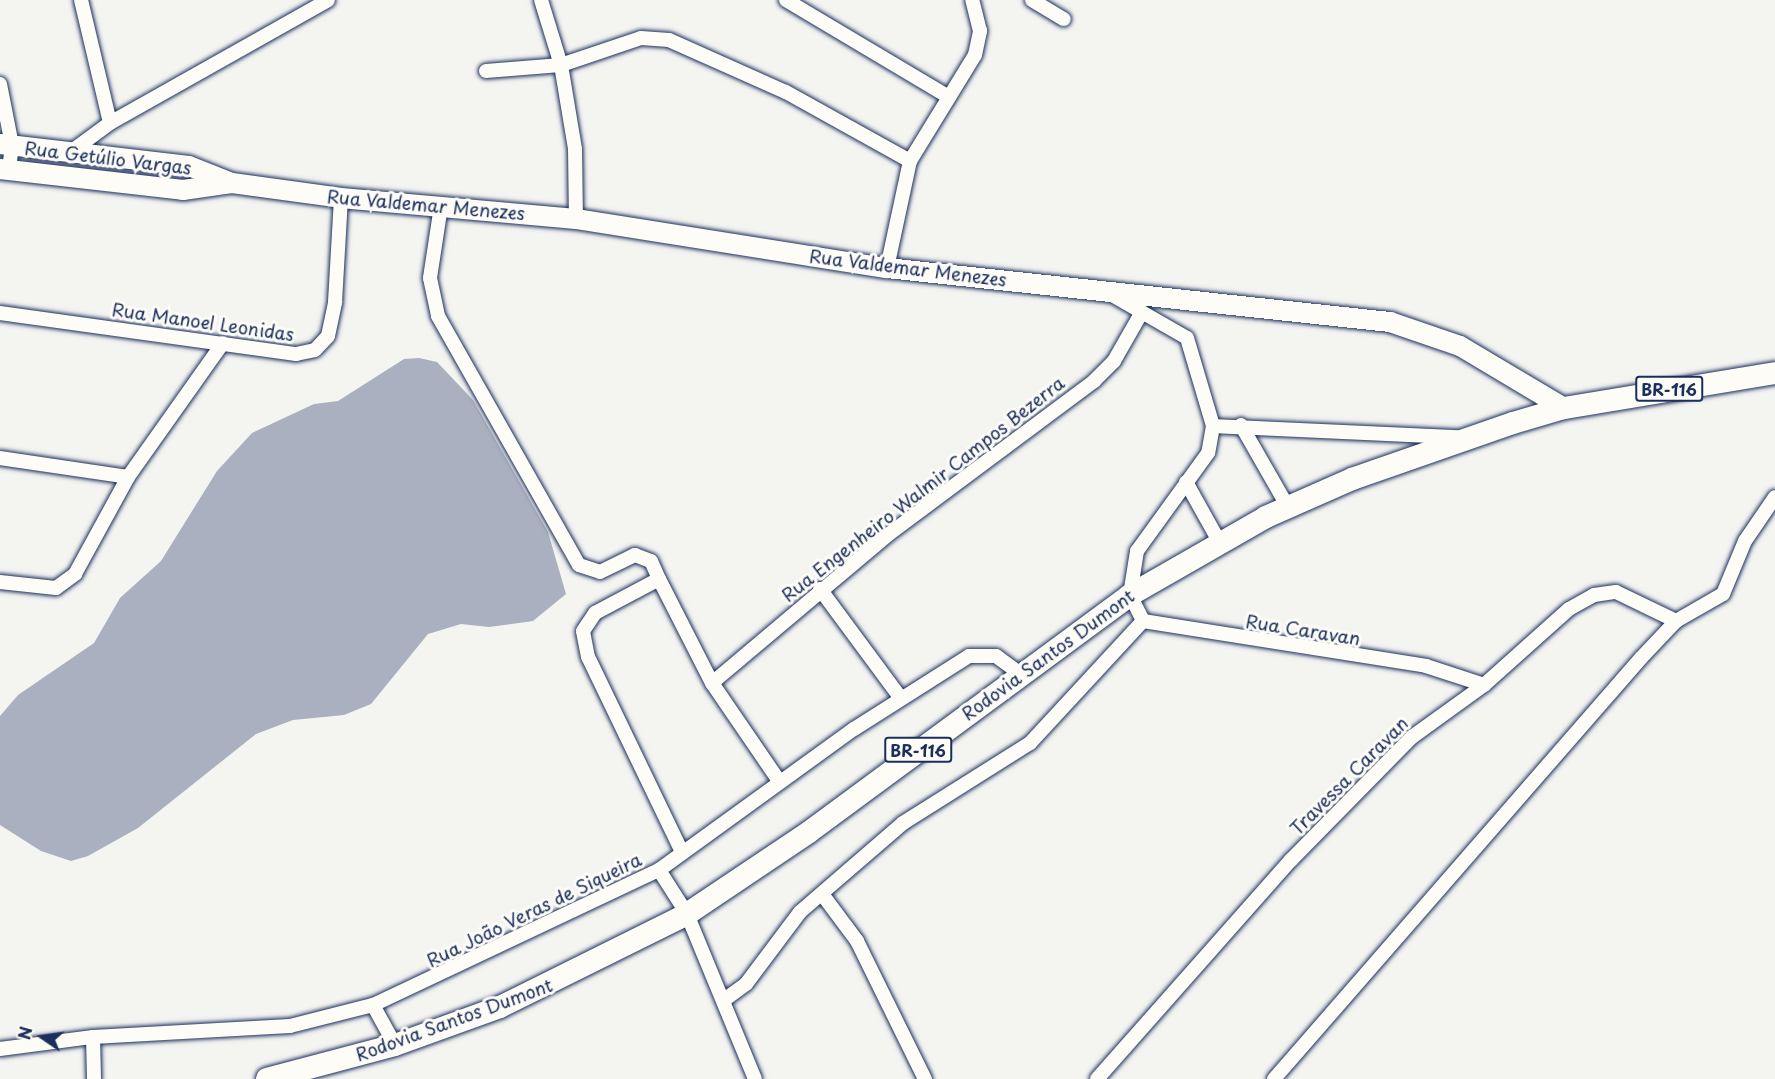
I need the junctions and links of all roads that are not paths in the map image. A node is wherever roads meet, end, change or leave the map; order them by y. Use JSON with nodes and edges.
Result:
{"nodes":[{"id":1,"x":81,"y":0,"type":"edge"},
{"id":2,"x":328,"y":0,"type":"edge"},
{"id":3,"x":541,"y":0,"type":"edge"},
{"id":4,"x":786,"y":0,"type":"edge"},
{"id":5,"x":972,"y":0,"type":"edge"},
{"id":6,"x":1032,"y":0,"type":"edge"},
{"id":7,"x":1064,"y":19,"type":"dead end"},
{"id":8,"x":561,"y":65,"type":"junction"},
{"id":9,"x":486,"y":71,"type":"dead end"},
{"id":10,"x":0,"y":84,"type":"edge"},
{"id":11,"x":947,"y":96,"type":"junction"},
{"id":12,"x":110,"y":123,"type":"junction"},
{"id":13,"x":6,"y":144,"type":"edge"},
{"id":14,"x":72,"y":151,"type":"junction"},
{"id":15,"x":910,"y":161,"type":"junction"},
{"id":16,"x":5,"y":169,"type":"edge"},
{"id":17,"x":232,"y":183,"type":"junction"},
{"id":18,"x":341,"y":198,"type":"junction"},
{"id":19,"x":441,"y":207,"type":"junction"},
{"id":20,"x":576,"y":219,"type":"junction"},
{"id":21,"x":886,"y":268,"type":"junction"},
{"id":22,"x":1104,"y":291,"type":"junction"},
{"id":23,"x":1142,"y":312,"type":"junction"},
{"id":24,"x":0,"y":313,"type":"edge"},
{"id":25,"x":224,"y":343,"type":"junction"},
{"id":26,"x":1774,"y":374,"type":"edge"},
{"id":27,"x":1564,"y":408,"type":"junction"},
{"id":28,"x":1213,"y":426,"type":"junction"},
{"id":29,"x":1241,"y":426,"type":"junction"},
{"id":30,"x":1462,"y":438,"type":"junction"},
{"id":31,"x":0,"y":458,"type":"edge"},
{"id":32,"x":129,"y":477,"type":"junction"},
{"id":33,"x":1186,"y":482,"type":"junction"},
{"id":34,"x":1775,"y":496,"type":"edge"},
{"id":35,"x":1288,"y":507,"type":"junction"},
{"id":36,"x":1220,"y":543,"type":"junction"},
{"id":37,"x":658,"y":579,"type":"junction"},
{"id":38,"x":0,"y":582,"type":"edge"},
{"id":39,"x":820,"y":589,"type":"junction"},
{"id":40,"x":1130,"y":595,"type":"junction"},
{"id":41,"x":1143,"y":621,"type":"junction"},
{"id":42,"x":1676,"y":621,"type":"junction"},
{"id":43,"x":1019,"y":673,"type":"junction"},
{"id":44,"x":712,"y":683,"type":"junction"},
{"id":45,"x":1484,"y":685,"type":"junction"},
{"id":46,"x":900,"y":697,"type":"junction"},
{"id":47,"x":779,"y":781,"type":"junction"},
{"id":48,"x":682,"y":852,"type":"junction"},
{"id":49,"x":659,"y":870,"type":"junction"},
{"id":50,"x":822,"y":894,"type":"junction"},
{"id":51,"x":687,"y":914,"type":"junction"},
{"id":52,"x":724,"y":1000,"type":"junction"},
{"id":53,"x":373,"y":1005,"type":"junction"},
{"id":54,"x":93,"y":1036,"type":"junction"},
{"id":55,"x":395,"y":1045,"type":"junction"},
{"id":56,"x":0,"y":1049,"type":"edge"},
{"id":57,"x":94,"y":1079,"type":"edge"},
{"id":58,"x":267,"y":1079,"type":"edge"},
{"id":59,"x":755,"y":1079,"type":"edge"},
{"id":60,"x":924,"y":1079,"type":"edge"},
{"id":61,"x":1097,"y":1079,"type":"edge"},
{"id":62,"x":1274,"y":1079,"type":"edge"}],
"edges":[{"from":1,"to":12,"type":"street"},
{"from":2,"to":12,"type":"street"},
{"from":3,"to":8,"type":"street"},
{"from":4,"to":11,"type":"street"},
{"from":5,"to":11,"type":"street"},
{"from":6,"to":7,"type":"street"},
{"from":8,"to":9,"type":"street"},
{"from":8,"to":15,"type":"street"},
{"from":8,"to":20,"type":"street"},
{"from":10,"to":13,"type":"street"},
{"from":11,"to":15,"type":"street"},
{"from":12,"to":14,"type":"street"},
{"from":13,"to":14,"type":"main road","name":"Rua Getúlio Vargas"},
{"from":13,"to":16,"type":"street"},
{"from":14,"to":17,"type":"main road","name":"Rua Getúlio Vargas"},
{"from":15,"to":21,"type":"street"},
{"from":16,"to":17,"type":"main road","name":"Rua Getúlio Vargas"},
{"from":17,"to":18,"type":"main road","name":"Rua Valdemar Menezes"},
{"from":18,"to":19,"type":"main road","name":"Rua Valdemar Menezes"},
{"from":18,"to":25,"type":"street","name":"Rua Manoel Leonidas"},
{"from":19,"to":20,"type":"main road","name":"Rua Valdemar Menezes"},
{"from":19,"to":37,"type":"street"},
{"from":20,"to":21,"type":"main road","name":"Rua Valdemar Menezes"},
{"from":21,"to":22,"type":"main road","name":"Rua Valdemar Menezes"},
{"from":22,"to":23,"type":"street"},
{"from":22,"to":27,"type":"main road","name":"Rua Valdemar Menezes"},
{"from":23,"to":28,"type":"street"},
{"from":23,"to":39,"type":"street","name":"Rua Engenheiro Walmir Campos Bezerra"},
{"from":24,"to":25,"type":"street","name":"Rua Manoel Leonidas"},
{"from":25,"to":32,"type":"street"},
{"from":26,"to":27,"type":"highway","name":"Rodovia Santos Dumont","number":"BR-116"},
{"from":27,"to":30,"type":"highway","name":"Rodovia Santos Dumont","number":"BR-116"},
{"from":28,"to":29,"type":"street"},
{"from":28,"to":33,"type":"street"},
{"from":29,"to":30,"type":"street"},
{"from":29,"to":35,"type":"street"},
{"from":30,"to":35,"type":"highway","name":"Rodovia Santos Dumont","number":"BR-116"},
{"from":31,"to":32,"type":"street"},
{"from":32,"to":38,"type":"street"},
{"from":33,"to":36,"type":"street"},
{"from":33,"to":40,"type":"street"},
{"from":34,"to":42,"type":"street"},
{"from":35,"to":36,"type":"highway","name":"Rodovia Santos Dumont","number":"BR-116"},
{"from":36,"to":40,"type":"highway","name":"Rodovia Santos Dumont","number":"BR-116"},
{"from":37,"to":44,"type":"street"},
{"from":37,"to":48,"type":"street"},
{"from":39,"to":44,"type":"street","name":"Rua Engenheiro Walmir Campos Bezerra"},
{"from":39,"to":46,"type":"street"},
{"from":40,"to":41,"type":"street"},
{"from":40,"to":43,"type":"highway","name":"Rodovia Santos Dumont","number":"BR-116"},
{"from":41,"to":45,"type":"street","name":"Rua Caravan"},
{"from":41,"to":50,"type":"street"},
{"from":42,"to":45,"type":"street","name":"Travessa Caravan"},
{"from":42,"to":62,"type":"street"},
{"from":43,"to":46,"type":"street","name":"Rua João Veras de Siqueira"},
{"from":43,"to":51,"type":"highway","name":"Rodovia Santos Dumont","number":"BR-116"},
{"from":44,"to":47,"type":"street"},
{"from":45,"to":61,"type":"street","name":"Travessa Caravan"},
{"from":46,"to":47,"type":"street","name":"Rua João Veras de Siqueira"},
{"from":47,"to":48,"type":"street","name":"Rua João Veras de Siqueira"},
{"from":48,"to":49,"type":"street","name":"Rua João Veras de Siqueira"},
{"from":49,"to":51,"type":"street"},
{"from":49,"to":53,"type":"street","name":"Rua João Veras de Siqueira"},
{"from":50,"to":52,"type":"street"},
{"from":50,"to":60,"type":"street"},
{"from":51,"to":52,"type":"street"},
{"from":51,"to":55,"type":"highway","name":"Rodovia Santos Dumont","number":"BR-116"},
{"from":52,"to":59,"type":"street"},
{"from":53,"to":54,"type":"street","name":"Rua João Veras de Siqueira"},
{"from":53,"to":55,"type":"street"},
{"from":54,"to":56,"type":"street","name":"Rua João Veras de Siqueira"},
{"from":54,"to":57,"type":"street"},
{"from":55,"to":58,"type":"highway","name":"Rodovia Santos Dumont","number":"BR-116"}]}
